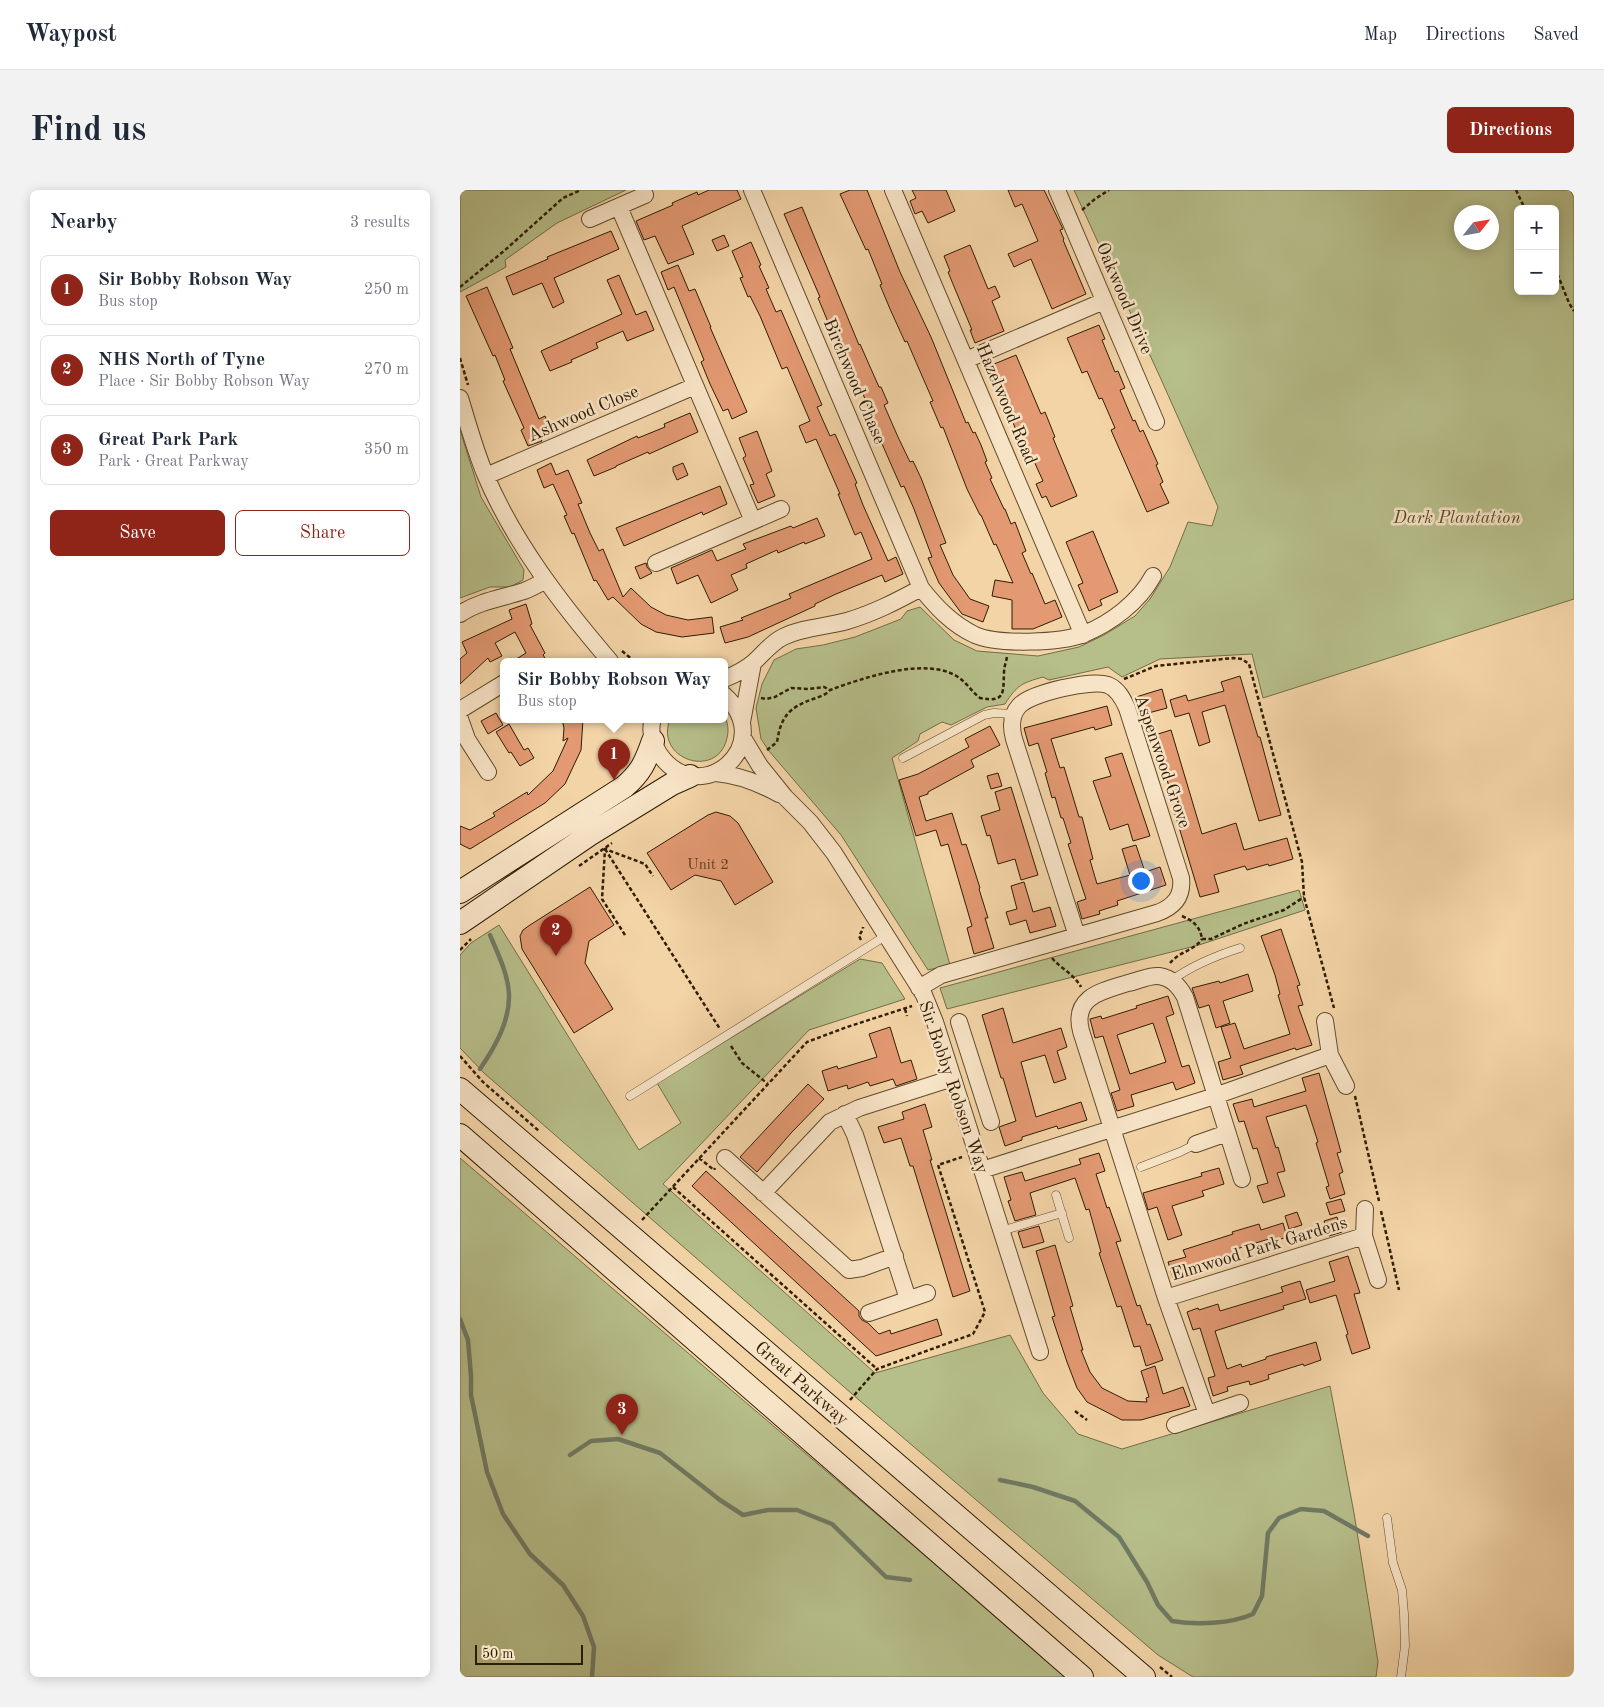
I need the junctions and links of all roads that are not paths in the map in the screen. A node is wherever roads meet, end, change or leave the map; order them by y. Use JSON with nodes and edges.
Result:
{"nodes":[{"id":1,"x":752,"y":190,"type":"edge"},
{"id":2,"x":893,"y":190,"type":"edge"},
{"id":3,"x":1057,"y":190,"type":"edge"},
{"id":4,"x":645,"y":195,"type":"dead end"},
{"id":5,"x":619,"y":207,"type":"junction"},
{"id":6,"x":590,"y":219,"type":"dead end"},
{"id":7,"x":1104,"y":300,"type":"junction"},
{"id":8,"x":966,"y":360,"type":"junction"},
{"id":9,"x":695,"y":386,"type":"junction"},
{"id":10,"x":464,"y":392,"type":"edge"},
{"id":11,"x":1156,"y":422,"type":"dead end"},
{"id":12,"x":486,"y":476,"type":"junction"},
{"id":13,"x":781,"y":509,"type":"dead end"},
{"id":14,"x":753,"y":521,"type":"junction"},
{"id":15,"x":656,"y":563,"type":"dead end"},
{"id":16,"x":1154,"y":576,"type":"dead end"},
{"id":17,"x":546,"y":580,"type":"junction"},
{"id":18,"x":921,"y":588,"type":"junction"},
{"id":19,"x":460,"y":614,"type":"edge"},
{"id":20,"x":1083,"y":634,"type":"junction"},
{"id":21,"x":607,"y":658,"type":"edge"},
{"id":22,"x":753,"y":663,"type":"junction"},
{"id":23,"x":728,"y":677,"type":"edge"},
{"id":24,"x":500,"y":685,"type":"edge"},
{"id":25,"x":728,"y":700,"type":"edge"},
{"id":26,"x":460,"y":710,"type":"edge"},
{"id":27,"x":1014,"y":714,"type":"junction"},
{"id":28,"x":460,"y":719,"type":"edge"},
{"id":29,"x":742,"y":722,"type":"junction"},
{"id":30,"x":652,"y":725,"type":"edge"},
{"id":31,"x":743,"y":738,"type":"junction"},
{"id":32,"x":903,"y":758,"type":"dead end"},
{"id":33,"x":488,"y":772,"type":"dead end"},
{"id":34,"x":716,"y":773,"type":"junction"},
{"id":35,"x":690,"y":776,"type":"junction"},
{"id":36,"x":785,"y":797,"type":"junction"},
{"id":37,"x":460,"y":892,"type":"edge"},
{"id":38,"x":467,"y":929,"type":"edge"},
{"id":39,"x":887,"y":935,"type":"junction"},
{"id":40,"x":1077,"y":936,"type":"junction"},
{"id":41,"x":1240,"y":948,"type":"dead end"},
{"id":42,"x":1167,"y":979,"type":"junction"},
{"id":43,"x":923,"y":994,"type":"junction"},
{"id":44,"x":1325,"y":1021,"type":"dead end"},
{"id":45,"x":941,"y":1043,"type":"junction"},
{"id":46,"x":1330,"y":1055,"type":"junction"},
{"id":47,"x":953,"y":1078,"type":"junction"},
{"id":48,"x":460,"y":1084,"type":"edge"},
{"id":49,"x":1346,"y":1086,"type":"dead end"},
{"id":50,"x":468,"y":1095,"type":"edge"},
{"id":51,"x":630,"y":1096,"type":"dead end"},
{"id":52,"x":1215,"y":1096,"type":"junction"},
{"id":53,"x":846,"y":1114,"type":"junction"},
{"id":54,"x":964,"y":1114,"type":"junction"},
{"id":55,"x":1112,"y":1128,"type":"junction"},
{"id":56,"x":1227,"y":1133,"type":"junction"},
{"id":57,"x":460,"y":1135,"type":"edge"},
{"id":58,"x":1196,"y":1144,"type":"joint"},
{"id":59,"x":725,"y":1158,"type":"dead end"},
{"id":60,"x":1141,"y":1167,"type":"dead end"},
{"id":61,"x":982,"y":1170,"type":"junction"},
{"id":62,"x":1242,"y":1179,"type":"dead end"},
{"id":63,"x":763,"y":1193,"type":"junction"},
{"id":64,"x":1056,"y":1195,"type":"dead end"},
{"id":65,"x":1365,"y":1210,"type":"dead end"},
{"id":66,"x":1062,"y":1213,"type":"junction"},
{"id":67,"x":1001,"y":1231,"type":"junction"},
{"id":68,"x":1364,"y":1236,"type":"junction"},
{"id":69,"x":1069,"y":1238,"type":"dead end"},
{"id":70,"x":895,"y":1256,"type":"junction"},
{"id":71,"x":1378,"y":1280,"type":"dead end"},
{"id":72,"x":928,"y":1292,"type":"dead end"},
{"id":73,"x":1166,"y":1298,"type":"junction"},
{"id":74,"x":908,"y":1300,"type":"junction"},
{"id":75,"x":869,"y":1313,"type":"dead end"},
{"id":76,"x":1040,"y":1352,"type":"dead end"},
{"id":77,"x":1240,"y":1403,"type":"dead end"},
{"id":78,"x":1207,"y":1414,"type":"junction"},
{"id":79,"x":1175,"y":1425,"type":"dead end"},
{"id":80,"x":1387,"y":1518,"type":"dead end"},
{"id":81,"x":1082,"y":1677,"type":"edge"},
{"id":82,"x":1144,"y":1677,"type":"edge"},
{"id":83,"x":1401,"y":1677,"type":"edge"}],
"edges":[{"from":1,"to":18,"type":"street","name":"Birchwood Chase"},
{"from":2,"to":8,"type":"street","name":"Hazelwood Road"},
{"from":3,"to":7,"type":"street","name":"Oakwood Drive"},
{"from":4,"to":5,"type":"street"},
{"from":5,"to":6,"type":"street"},
{"from":5,"to":9,"type":"street"},
{"from":7,"to":8,"type":"street"},
{"from":7,"to":11,"type":"street","name":"Oakwood Drive"},
{"from":8,"to":20,"type":"street","name":"Hazelwood Road"},
{"from":9,"to":12,"type":"street","name":"Ashwood Close"},
{"from":9,"to":14,"type":"street"},
{"from":10,"to":12,"type":"street"},
{"from":12,"to":17,"type":"street"},
{"from":13,"to":14,"type":"street"},
{"from":14,"to":15,"type":"street"},
{"from":16,"to":20,"type":"street"},
{"from":17,"to":19,"type":"street"},
{"from":17,"to":21,"type":"street"},
{"from":18,"to":20,"type":"street"},
{"from":18,"to":22,"type":"street"},
{"from":22,"to":23,"type":"street"},
{"from":22,"to":29,"type":"street"},
{"from":24,"to":26,"type":"street"},
{"from":25,"to":29,"type":"street"},
{"from":27,"to":32,"type":"lane"},
{"from":27,"to":40,"type":"street"},
{"from":27,"to":40,"type":"street","name":"Aspenwood Grove"},
{"from":28,"to":33,"type":"street"},
{"from":29,"to":31,"type":"street"},
{"from":30,"to":35,"type":"street"},
{"from":30,"to":37,"type":"street"},
{"from":31,"to":34,"type":"street"},
{"from":31,"to":36,"type":"street","name":"Sir Bobby Robson Way"},
{"from":34,"to":35,"type":"street","name":"Sir Bobby Robson Way"},
{"from":34,"to":36,"type":"street","name":"Sir Bobby Robson Way"},
{"from":35,"to":38,"type":"street"},
{"from":36,"to":39,"type":"street","name":"Sir Bobby Robson Way"},
{"from":39,"to":43,"type":"street","name":"Sir Bobby Robson Way"},
{"from":39,"to":51,"type":"lane"},
{"from":40,"to":43,"type":"street"},
{"from":41,"to":42,"type":"lane"},
{"from":42,"to":52,"type":"street"},
{"from":42,"to":55,"type":"street","name":"Elmwood Park Gardens"},
{"from":43,"to":45,"type":"street","name":"Sir Bobby Robson Way"},
{"from":44,"to":46,"type":"street"},
{"from":45,"to":47,"type":"street","name":"Sir Bobby Robson Way"},
{"from":45,"to":54,"type":"street"},
{"from":46,"to":49,"type":"street"},
{"from":46,"to":52,"type":"street"},
{"from":47,"to":53,"type":"street"},
{"from":47,"to":54,"type":"street","name":"Sir Bobby Robson Way"},
{"from":48,"to":50,"type":"street","name":"Great Parkway"},
{"from":50,"to":82,"type":"street","name":"Great Parkway"},
{"from":52,"to":55,"type":"street"},
{"from":52,"to":56,"type":"street"},
{"from":53,"to":63,"type":"street"},
{"from":53,"to":70,"type":"street"},
{"from":54,"to":61,"type":"street","name":"Sir Bobby Robson Way"},
{"from":55,"to":61,"type":"street"},
{"from":55,"to":73,"type":"street","name":"Elmwood Park Gardens"},
{"from":56,"to":58,"type":"street"},
{"from":56,"to":62,"type":"street"},
{"from":57,"to":81,"type":"street"},
{"from":58,"to":60,"type":"lane"},
{"from":59,"to":63,"type":"street"},
{"from":61,"to":67,"type":"street","name":"Sir Bobby Robson Way"},
{"from":63,"to":70,"type":"street"},
{"from":64,"to":66,"type":"lane"},
{"from":65,"to":68,"type":"street","name":"Elmwood Park Gardens"},
{"from":66,"to":67,"type":"lane"},
{"from":66,"to":69,"type":"lane"},
{"from":67,"to":76,"type":"street","name":"Sir Bobby Robson Way"},
{"from":68,"to":71,"type":"street","name":"Elmwood Park Gardens"},
{"from":68,"to":73,"type":"street","name":"Elmwood Park Gardens"},
{"from":70,"to":74,"type":"street"},
{"from":72,"to":74,"type":"street"},
{"from":73,"to":78,"type":"street","name":"Elmwood Park Gardens"},
{"from":74,"to":75,"type":"street"},
{"from":77,"to":78,"type":"street"},
{"from":78,"to":79,"type":"street"},
{"from":80,"to":83,"type":"lane"}]}
